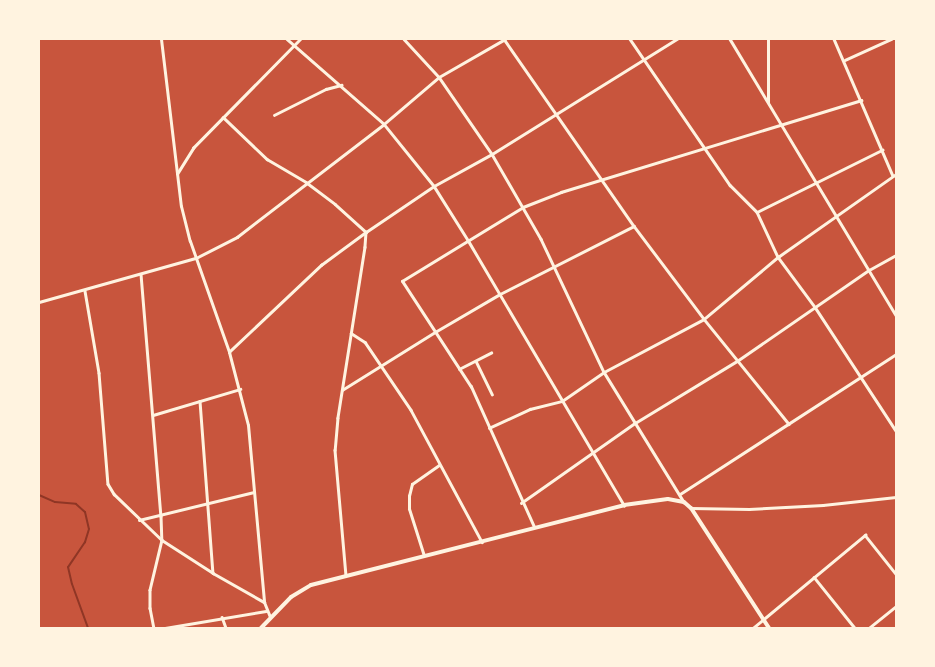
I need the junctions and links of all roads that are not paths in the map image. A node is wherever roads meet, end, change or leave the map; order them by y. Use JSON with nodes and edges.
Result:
{"nodes":[{"id":1,"x":161,"y":39,"type":"edge"},
{"id":2,"x":287,"y":39,"type":"edge"},
{"id":3,"x":300,"y":39,"type":"edge"},
{"id":4,"x":404,"y":39,"type":"edge"},
{"id":5,"x":504,"y":39,"type":"edge"},
{"id":6,"x":630,"y":39,"type":"edge"},
{"id":7,"x":677,"y":39,"type":"edge"},
{"id":8,"x":730,"y":39,"type":"edge"},
{"id":9,"x":768,"y":39,"type":"edge"},
{"id":10,"x":834,"y":39,"type":"edge"},
{"id":11,"x":891,"y":39,"type":"edge"},
{"id":12,"x":294,"y":44,"type":"junction"},
{"id":13,"x":644,"y":60,"type":"junction"},
{"id":14,"x":844,"y":60,"type":"junction"},
{"id":15,"x":439,"y":77,"type":"junction"},
{"id":16,"x":341,"y":85,"type":"junction"},
{"id":17,"x":861,"y":100,"type":"junction"},
{"id":18,"x":768,"y":102,"type":"junction"},
{"id":19,"x":556,"y":114,"type":"junction"},
{"id":20,"x":274,"y":115,"type":"dead end"},
{"id":21,"x":223,"y":117,"type":"junction"},
{"id":22,"x":384,"y":124,"type":"junction"},
{"id":23,"x":781,"y":125,"type":"junction"},
{"id":24,"x":706,"y":148,"type":"junction"},
{"id":25,"x":882,"y":150,"type":"junction"},
{"id":26,"x":492,"y":154,"type":"junction"},
{"id":27,"x":177,"y":174,"type":"junction"},
{"id":28,"x":895,"y":175,"type":"edge"},
{"id":29,"x":602,"y":180,"type":"junction"},
{"id":30,"x":306,"y":182,"type":"junction"},
{"id":31,"x":816,"y":183,"type":"junction"},
{"id":32,"x":434,"y":186,"type":"junction"},
{"id":33,"x":523,"y":207,"type":"junction"},
{"id":34,"x":757,"y":212,"type":"junction"},
{"id":35,"x":836,"y":216,"type":"junction"},
{"id":36,"x":634,"y":226,"type":"junction"},
{"id":37,"x":366,"y":232,"type":"junction"},
{"id":38,"x":468,"y":240,"type":"junction"},
{"id":39,"x":896,"y":255,"type":"edge"},
{"id":40,"x":778,"y":257,"type":"junction"},
{"id":41,"x":196,"y":258,"type":"junction"},
{"id":42,"x":554,"y":266,"type":"junction"},
{"id":43,"x":869,"y":270,"type":"junction"},
{"id":44,"x":141,"y":274,"type":"junction"},
{"id":45,"x":84,"y":291,"type":"junction"},
{"id":46,"x":500,"y":294,"type":"junction"},
{"id":47,"x":39,"y":302,"type":"edge"},
{"id":48,"x":815,"y":307,"type":"junction"},
{"id":49,"x":896,"y":315,"type":"edge"},
{"id":50,"x":704,"y":320,"type":"junction"},
{"id":51,"x":435,"y":332,"type":"junction"},
{"id":52,"x":352,"y":333,"type":"junction"},
{"id":53,"x":229,"y":352,"type":"junction"},
{"id":54,"x":491,"y":353,"type":"dead end"},
{"id":55,"x":896,"y":354,"type":"edge"},
{"id":56,"x":476,"y":360,"type":"junction"},
{"id":57,"x":738,"y":361,"type":"junction"},
{"id":58,"x":382,"y":365,"type":"junction"},
{"id":59,"x":459,"y":369,"type":"junction"},
{"id":60,"x":604,"y":372,"type":"junction"},
{"id":61,"x":861,"y":377,"type":"junction"},
{"id":62,"x":240,"y":389,"type":"junction"},
{"id":63,"x":342,"y":390,"type":"junction"},
{"id":64,"x":492,"y":394,"type":"dead end"},
{"id":65,"x":200,"y":401,"type":"junction"},
{"id":66,"x":562,"y":401,"type":"junction"},
{"id":67,"x":153,"y":415,"type":"junction"},
{"id":68,"x":635,"y":422,"type":"junction"},
{"id":69,"x":789,"y":424,"type":"junction"},
{"id":70,"x":489,"y":428,"type":"junction"},
{"id":71,"x":896,"y":431,"type":"edge"},
{"id":72,"x":592,"y":453,"type":"junction"},
{"id":73,"x":440,"y":465,"type":"junction"},
{"id":74,"x":254,"y":492,"type":"junction"},
{"id":75,"x":680,"y":494,"type":"junction"},
{"id":76,"x":896,"y":497,"type":"edge"},
{"id":77,"x":684,"y":502,"type":"junction"},
{"id":78,"x":521,"y":503,"type":"junction"},
{"id":79,"x":207,"y":504,"type":"junction"},
{"id":80,"x":624,"y":505,"type":"junction"},
{"id":81,"x":691,"y":508,"type":"junction"},
{"id":82,"x":162,"y":516,"type":"junction"},
{"id":83,"x":139,"y":520,"type":"junction"},
{"id":84,"x":535,"y":529,"type":"junction"},
{"id":85,"x":162,"y":540,"type":"junction"},
{"id":86,"x":482,"y":542,"type":"junction"},
{"id":87,"x":424,"y":557,"type":"junction"},
{"id":88,"x":214,"y":573,"type":"junction"},
{"id":89,"x":896,"y":574,"type":"edge"},
{"id":90,"x":346,"y":576,"type":"junction"},
{"id":91,"x":814,"y":577,"type":"junction"},
{"id":92,"x":264,"y":602,"type":"junction"},
{"id":93,"x":896,"y":606,"type":"edge"},
{"id":94,"x":266,"y":611,"type":"junction"},
{"id":95,"x":222,"y":617,"type":"junction"},
{"id":96,"x":270,"y":617,"type":"junction"},
{"id":97,"x":763,"y":620,"type":"junction"},
{"id":98,"x":154,"y":628,"type":"edge"},
{"id":99,"x":165,"y":628,"type":"edge"},
{"id":100,"x":226,"y":628,"type":"edge"},
{"id":101,"x":261,"y":628,"type":"edge"},
{"id":102,"x":753,"y":628,"type":"edge"},
{"id":103,"x":769,"y":628,"type":"edge"},
{"id":104,"x":855,"y":628,"type":"edge"},
{"id":105,"x":869,"y":628,"type":"edge"}],
"edges":[{"from":1,"to":27,"type":"street"},
{"from":2,"to":12,"type":"street"},
{"from":3,"to":12,"type":"street"},
{"from":4,"to":15,"type":"street"},
{"from":5,"to":15,"type":"street"},
{"from":5,"to":19,"type":"street"},
{"from":6,"to":13,"type":"street"},
{"from":7,"to":13,"type":"street"},
{"from":8,"to":18,"type":"street"},
{"from":9,"to":18,"type":"street"},
{"from":10,"to":14,"type":"street"},
{"from":11,"to":14,"type":"street"},
{"from":12,"to":16,"type":"street"},
{"from":12,"to":21,"type":"street"},
{"from":13,"to":19,"type":"street"},
{"from":13,"to":24,"type":"street"},
{"from":14,"to":17,"type":"street"},
{"from":15,"to":22,"type":"street"},
{"from":15,"to":26,"type":"street"},
{"from":16,"to":20,"type":"street"},
{"from":16,"to":22,"type":"street"},
{"from":17,"to":23,"type":"street"},
{"from":17,"to":25,"type":"street"},
{"from":18,"to":23,"type":"street"},
{"from":19,"to":26,"type":"street"},
{"from":19,"to":29,"type":"street"},
{"from":21,"to":27,"type":"street"},
{"from":21,"to":30,"type":"street"},
{"from":22,"to":30,"type":"street"},
{"from":22,"to":32,"type":"street"},
{"from":23,"to":24,"type":"street"},
{"from":23,"to":31,"type":"street"},
{"from":24,"to":29,"type":"street"},
{"from":24,"to":34,"type":"street"},
{"from":25,"to":28,"type":"street"},
{"from":25,"to":31,"type":"street"},
{"from":26,"to":32,"type":"street"},
{"from":26,"to":33,"type":"street"},
{"from":27,"to":41,"type":"street"},
{"from":28,"to":35,"type":"street"},
{"from":29,"to":33,"type":"street"},
{"from":29,"to":36,"type":"street"},
{"from":30,"to":37,"type":"street"},
{"from":30,"to":41,"type":"street"},
{"from":31,"to":34,"type":"street"},
{"from":31,"to":35,"type":"street"},
{"from":32,"to":37,"type":"street"},
{"from":32,"to":38,"type":"street"},
{"from":33,"to":38,"type":"street"},
{"from":33,"to":42,"type":"street"},
{"from":34,"to":40,"type":"street"},
{"from":35,"to":40,"type":"street"},
{"from":35,"to":43,"type":"street"},
{"from":36,"to":42,"type":"street"},
{"from":36,"to":50,"type":"street"},
{"from":37,"to":52,"type":"street"},
{"from":37,"to":53,"type":"street"},
{"from":38,"to":46,"type":"street"},
{"from":38,"to":51,"type":"street"},
{"from":39,"to":43,"type":"street"},
{"from":40,"to":48,"type":"street"},
{"from":40,"to":50,"type":"street"},
{"from":41,"to":44,"type":"street"},
{"from":41,"to":53,"type":"street"},
{"from":42,"to":46,"type":"street"},
{"from":42,"to":60,"type":"street"},
{"from":43,"to":48,"type":"street"},
{"from":43,"to":49,"type":"street"},
{"from":44,"to":45,"type":"street"},
{"from":44,"to":67,"type":"street"},
{"from":45,"to":47,"type":"street"},
{"from":45,"to":83,"type":"street"},
{"from":46,"to":51,"type":"street"},
{"from":46,"to":66,"type":"street"},
{"from":48,"to":57,"type":"street"},
{"from":48,"to":61,"type":"street"},
{"from":50,"to":57,"type":"street"},
{"from":50,"to":60,"type":"street"},
{"from":51,"to":58,"type":"street"},
{"from":51,"to":59,"type":"street"},
{"from":52,"to":58,"type":"street"},
{"from":52,"to":63,"type":"street"},
{"from":53,"to":62,"type":"street"},
{"from":54,"to":56,"type":"street"},
{"from":55,"to":61,"type":"street"},
{"from":56,"to":59,"type":"street"},
{"from":56,"to":64,"type":"street"},
{"from":57,"to":68,"type":"street"},
{"from":57,"to":69,"type":"street"},
{"from":58,"to":63,"type":"street"},
{"from":58,"to":73,"type":"street"},
{"from":59,"to":70,"type":"street"},
{"from":60,"to":66,"type":"street"},
{"from":60,"to":68,"type":"street"},
{"from":61,"to":69,"type":"street"},
{"from":61,"to":71,"type":"street"},
{"from":62,"to":65,"type":"street"},
{"from":62,"to":74,"type":"street"},
{"from":63,"to":90,"type":"street"},
{"from":65,"to":67,"type":"street"},
{"from":65,"to":79,"type":"street"},
{"from":66,"to":70,"type":"street"},
{"from":66,"to":72,"type":"street"},
{"from":67,"to":82,"type":"street"},
{"from":68,"to":72,"type":"street"},
{"from":68,"to":75,"type":"street"},
{"from":69,"to":75,"type":"street"},
{"from":70,"to":78,"type":"street"},
{"from":72,"to":78,"type":"street"},
{"from":72,"to":80,"type":"street"},
{"from":73,"to":86,"type":"street"},
{"from":73,"to":87,"type":"street"},
{"from":74,"to":79,"type":"street"},
{"from":74,"to":92,"type":"street"},
{"from":75,"to":77,"type":"street"},
{"from":76,"to":81,"type":"street"},
{"from":77,"to":80,"type":"main road"},
{"from":77,"to":81,"type":"main road"},
{"from":78,"to":84,"type":"street"},
{"from":79,"to":82,"type":"street"},
{"from":79,"to":88,"type":"street"},
{"from":80,"to":84,"type":"main road"},
{"from":81,"to":97,"type":"main road"},
{"from":82,"to":83,"type":"street"},
{"from":82,"to":85,"type":"street"},
{"from":83,"to":85,"type":"street"},
{"from":84,"to":86,"type":"main road"},
{"from":85,"to":88,"type":"street"},
{"from":85,"to":98,"type":"street"},
{"from":86,"to":87,"type":"main road"},
{"from":87,"to":90,"type":"main road"},
{"from":88,"to":92,"type":"street"},
{"from":89,"to":91,"type":"street"},
{"from":90,"to":96,"type":"main road"},
{"from":91,"to":97,"type":"street"},
{"from":91,"to":104,"type":"street"},
{"from":92,"to":94,"type":"street"},
{"from":93,"to":105,"type":"street"},
{"from":94,"to":95,"type":"street"},
{"from":94,"to":96,"type":"street"},
{"from":95,"to":99,"type":"street"},
{"from":95,"to":100,"type":"street"},
{"from":96,"to":101,"type":"main road"},
{"from":97,"to":102,"type":"street"},
{"from":97,"to":103,"type":"main road"}]}
